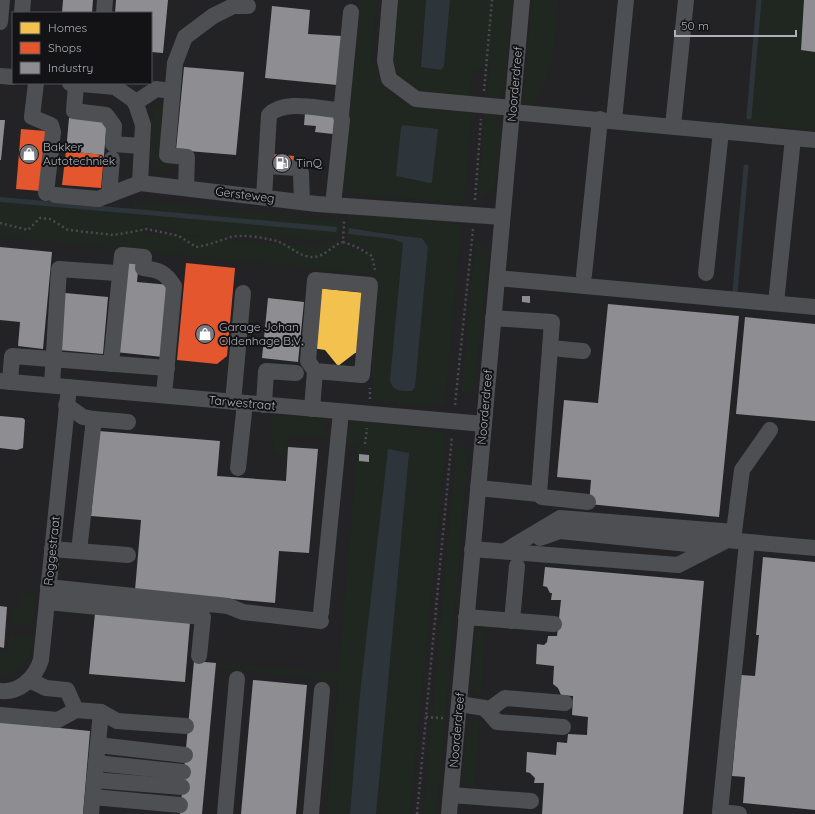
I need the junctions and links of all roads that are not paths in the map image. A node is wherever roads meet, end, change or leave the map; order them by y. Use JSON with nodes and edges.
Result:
{"nodes":[{"id":1,"x":2,"y":0,"type":"edge"},
{"id":2,"x":23,"y":0,"type":"edge"},
{"id":3,"x":105,"y":0,"type":"edge"},
{"id":4,"x":390,"y":0,"type":"edge"},
{"id":5,"x":522,"y":0,"type":"edge"},
{"id":6,"x":626,"y":0,"type":"edge"},
{"id":7,"x":686,"y":0,"type":"edge"},
{"id":8,"x":248,"y":6,"type":"dead end"},
{"id":9,"x":22,"y":12,"type":"edge"},
{"id":10,"x":104,"y":12,"type":"edge"},
{"id":11,"x":351,"y":12,"type":"dead end"},
{"id":12,"x":0,"y":22,"type":"edge"},
{"id":13,"x":0,"y":76,"type":"edge"},
{"id":14,"x":12,"y":77,"type":"edge"},
{"id":15,"x":36,"y":84,"type":"edge"},
{"id":16,"x":73,"y":84,"type":"edge"},
{"id":17,"x":98,"y":84,"type":"edge"},
{"id":18,"x":172,"y":90,"type":"junction"},
{"id":19,"x":135,"y":103,"type":"junction"},
{"id":20,"x":512,"y":110,"type":"junction"},
{"id":21,"x":341,"y":115,"type":"junction"},
{"id":22,"x":607,"y":120,"type":"junction"},
{"id":23,"x":673,"y":126,"type":"junction"},
{"id":24,"x":721,"y":131,"type":"junction"},
{"id":25,"x":793,"y":138,"type":"junction"},
{"id":26,"x":815,"y":140,"type":"edge"},
{"id":27,"x":142,"y":146,"type":"junction"},
{"id":28,"x":112,"y":160,"type":"dead end"},
{"id":29,"x":266,"y":166,"type":"junction"},
{"id":30,"x":140,"y":183,"type":"junction"},
{"id":31,"x":186,"y":188,"type":"junction"},
{"id":32,"x":109,"y":195,"type":"junction"},
{"id":33,"x":264,"y":197,"type":"junction"},
{"id":34,"x":302,"y":202,"type":"junction"},
{"id":35,"x":333,"y":205,"type":"junction"},
{"id":36,"x":502,"y":217,"type":"junction"},
{"id":37,"x":116,"y":273,"type":"dead end"},
{"id":38,"x":706,"y":273,"type":"dead end"},
{"id":39,"x":584,"y":275,"type":"dead end"},
{"id":40,"x":497,"y":278,"type":"junction"},
{"id":41,"x":243,"y":292,"type":"dead end"},
{"id":42,"x":776,"y":303,"type":"junction"},
{"id":43,"x":815,"y":307,"type":"edge"},
{"id":44,"x":493,"y":318,"type":"junction"},
{"id":45,"x":550,"y":348,"type":"junction"},
{"id":46,"x":583,"y":351,"type":"dead end"},
{"id":47,"x":53,"y":359,"type":"junction"},
{"id":48,"x":106,"y":363,"type":"junction"},
{"id":49,"x":167,"y":368,"type":"junction"},
{"id":50,"x":316,"y":371,"type":"junction"},
{"id":51,"x":296,"y":373,"type":"dead end"},
{"id":52,"x":5,"y":381,"type":"edge"},
{"id":53,"x":52,"y":385,"type":"junction"},
{"id":54,"x":68,"y":387,"type":"junction"},
{"id":55,"x":98,"y":390,"type":"junction"},
{"id":56,"x":164,"y":395,"type":"junction"},
{"id":57,"x":239,"y":402,"type":"junction"},
{"id":58,"x":264,"y":404,"type":"junction"},
{"id":59,"x":66,"y":406,"type":"junction"},
{"id":60,"x":312,"y":409,"type":"junction"},
{"id":61,"x":341,"y":412,"type":"junction"},
{"id":62,"x":94,"y":419,"type":"junction"},
{"id":63,"x":128,"y":422,"type":"dead end"},
{"id":64,"x":484,"y":424,"type":"junction"},
{"id":65,"x":770,"y":430,"type":"dead end"},
{"id":66,"x":238,"y":468,"type":"dead end"},
{"id":67,"x":478,"y":488,"type":"junction"},
{"id":68,"x":539,"y":494,"type":"junction"},
{"id":69,"x":588,"y":502,"type":"dead end"},
{"id":70,"x":726,"y":541,"type":"junction"},
{"id":71,"x":747,"y":542,"type":"junction"},
{"id":72,"x":815,"y":548,"type":"edge"},
{"id":73,"x":52,"y":549,"type":"junction"},
{"id":74,"x":472,"y":549,"type":"junction"},
{"id":75,"x":80,"y":551,"type":"junction"},
{"id":76,"x":505,"y":551,"type":"junction"},
{"id":77,"x":128,"y":555,"type":"dead end"},
{"id":78,"x":517,"y":566,"type":"dead end"},
{"id":79,"x":47,"y":595,"type":"junction"},
{"id":80,"x":466,"y":617,"type":"junction"},
{"id":81,"x":512,"y":621,"type":"junction"},
{"id":82,"x":554,"y":624,"type":"dead end"},
{"id":83,"x":199,"y":656,"type":"dead end"},
{"id":84,"x":237,"y":679,"type":"dead end"},
{"id":85,"x":29,"y":680,"type":"junction"},
{"id":86,"x":322,"y":690,"type":"dead end"},
{"id":87,"x":0,"y":691,"type":"edge"},
{"id":88,"x":565,"y":703,"type":"dead end"},
{"id":89,"x":459,"y":704,"type":"junction"},
{"id":90,"x":76,"y":710,"type":"junction"},
{"id":91,"x":487,"y":711,"type":"junction"},
{"id":92,"x":101,"y":712,"type":"junction"},
{"id":93,"x":0,"y":715,"type":"edge"},
{"id":94,"x":186,"y":726,"type":"dead end"},
{"id":95,"x":563,"y":727,"type":"dead end"},
{"id":96,"x":98,"y":745,"type":"junction"},
{"id":97,"x":185,"y":755,"type":"dead end"},
{"id":98,"x":96,"y":763,"type":"junction"},
{"id":99,"x":94,"y":780,"type":"junction"},
{"id":100,"x":451,"y":794,"type":"junction"},
{"id":101,"x":531,"y":801,"type":"dead end"},
{"id":102,"x":180,"y":805,"type":"dead end"},
{"id":103,"x":94,"y":810,"type":"edge"},
{"id":104,"x":225,"y":814,"type":"edge"},
{"id":105,"x":311,"y":814,"type":"edge"},
{"id":106,"x":449,"y":814,"type":"edge"},
{"id":107,"x":739,"y":814,"type":"edge"}],
"edges":[{"from":1,"to":12,"type":"street"},
{"from":2,"to":9,"type":"street"},
{"from":3,"to":10,"type":"street"},
{"from":4,"to":20,"type":"street"},
{"from":5,"to":20,"type":"street","name":"Noorderdreef"},
{"from":6,"to":22,"type":"street"},
{"from":7,"to":23,"type":"street"},
{"from":8,"to":18,"type":"street"},
{"from":11,"to":21,"type":"street"},
{"from":13,"to":14,"type":"street"},
{"from":15,"to":32,"type":"street"},
{"from":16,"to":27,"type":"street"},
{"from":17,"to":19,"type":"street"},
{"from":18,"to":19,"type":"street"},
{"from":18,"to":31,"type":"street"},
{"from":19,"to":27,"type":"street"},
{"from":20,"to":22,"type":"street"},
{"from":20,"to":36,"type":"street","name":"Noorderdreef"},
{"from":21,"to":29,"type":"street"},
{"from":21,"to":35,"type":"street"},
{"from":22,"to":23,"type":"street"},
{"from":22,"to":39,"type":"street"},
{"from":23,"to":24,"type":"street"},
{"from":24,"to":25,"type":"street"},
{"from":24,"to":38,"type":"street"},
{"from":25,"to":26,"type":"street"},
{"from":25,"to":42,"type":"street"},
{"from":27,"to":30,"type":"street"},
{"from":28,"to":32,"type":"street"},
{"from":29,"to":33,"type":"street"},
{"from":29,"to":34,"type":"street"},
{"from":30,"to":31,"type":"street","name":"Gersteweg"},
{"from":30,"to":32,"type":"street"},
{"from":31,"to":33,"type":"street","name":"Gersteweg"},
{"from":33,"to":34,"type":"street","name":"Gersteweg"},
{"from":34,"to":35,"type":"street","name":"Gersteweg"},
{"from":35,"to":36,"type":"street","name":"Gersteweg"},
{"from":36,"to":40,"type":"street","name":"Noorderdreef"},
{"from":37,"to":47,"type":"street"},
{"from":40,"to":42,"type":"street"},
{"from":40,"to":44,"type":"street","name":"Noorderdreef"},
{"from":41,"to":57,"type":"street"},
{"from":42,"to":43,"type":"street"},
{"from":44,"to":45,"type":"street"},
{"from":44,"to":64,"type":"street","name":"Noorderdreef"},
{"from":45,"to":46,"type":"street"},
{"from":45,"to":68,"type":"street"},
{"from":47,"to":48,"type":"street"},
{"from":47,"to":52,"type":"street"},
{"from":47,"to":53,"type":"street"},
{"from":48,"to":49,"type":"street"},
{"from":48,"to":49,"type":"street"},
{"from":48,"to":55,"type":"street"},
{"from":49,"to":56,"type":"street"},
{"from":50,"to":50,"type":"street"},
{"from":50,"to":60,"type":"street"},
{"from":51,"to":58,"type":"street"},
{"from":52,"to":53,"type":"street","name":"Tarwestraat"},
{"from":53,"to":54,"type":"street","name":"Tarwestraat"},
{"from":54,"to":55,"type":"street","name":"Tarwestraat"},
{"from":54,"to":59,"type":"street","name":"Roggestraat"},
{"from":55,"to":56,"type":"street","name":"Tarwestraat"},
{"from":56,"to":57,"type":"street","name":"Tarwestraat"},
{"from":57,"to":58,"type":"street","name":"Tarwestraat"},
{"from":57,"to":66,"type":"street"},
{"from":58,"to":60,"type":"street","name":"Tarwestraat"},
{"from":59,"to":62,"type":"street"},
{"from":59,"to":73,"type":"street","name":"Roggestraat"},
{"from":60,"to":61,"type":"street","name":"Tarwestraat"},
{"from":61,"to":64,"type":"street","name":"Tarwestraat"},
{"from":61,"to":79,"type":"street"},
{"from":62,"to":63,"type":"street"},
{"from":62,"to":75,"type":"street"},
{"from":64,"to":67,"type":"street","name":"Noorderdreef"},
{"from":65,"to":76,"type":"street"},
{"from":67,"to":68,"type":"street"},
{"from":67,"to":74,"type":"street","name":"Noorderdreef"},
{"from":68,"to":69,"type":"street"},
{"from":70,"to":71,"type":"street"},
{"from":70,"to":76,"type":"street"},
{"from":70,"to":76,"type":"street"},
{"from":71,"to":72,"type":"street"},
{"from":71,"to":107,"type":"street"},
{"from":73,"to":75,"type":"street"},
{"from":73,"to":79,"type":"street","name":"Roggestraat"},
{"from":74,"to":76,"type":"street"},
{"from":74,"to":80,"type":"street","name":"Noorderdreef"},
{"from":75,"to":77,"type":"street"},
{"from":78,"to":81,"type":"street"},
{"from":79,"to":83,"type":"street"},
{"from":79,"to":85,"type":"street","name":"Roggestraat"},
{"from":80,"to":81,"type":"street"},
{"from":80,"to":89,"type":"street","name":"Noorderdreef"},
{"from":81,"to":82,"type":"street"},
{"from":84,"to":104,"type":"street"},
{"from":85,"to":87,"type":"street","name":"Roggestraat"},
{"from":85,"to":90,"type":"street"},
{"from":86,"to":105,"type":"street"},
{"from":88,"to":91,"type":"street"},
{"from":89,"to":91,"type":"street"},
{"from":89,"to":100,"type":"street","name":"Noorderdreef"},
{"from":90,"to":92,"type":"street"},
{"from":90,"to":93,"type":"street"},
{"from":91,"to":95,"type":"street"},
{"from":92,"to":94,"type":"street"},
{"from":92,"to":96,"type":"street"},
{"from":96,"to":97,"type":"street"},
{"from":96,"to":98,"type":"street"},
{"from":98,"to":99,"type":"street"},
{"from":98,"to":99,"type":"street"},
{"from":99,"to":103,"type":"street"},
{"from":100,"to":101,"type":"street"},
{"from":100,"to":106,"type":"street","name":"Noorderdreef"},
{"from":102,"to":103,"type":"street"}]}
